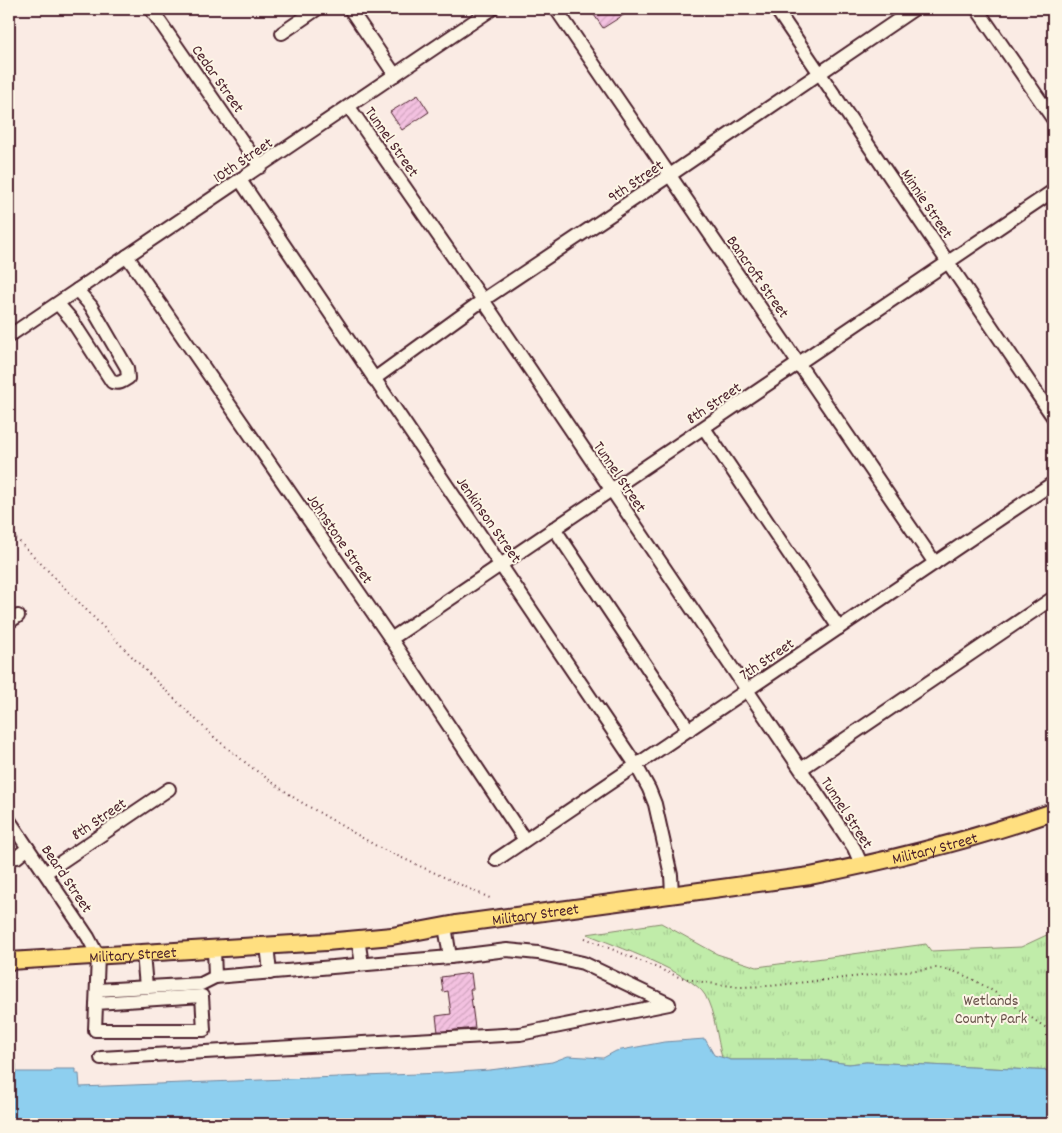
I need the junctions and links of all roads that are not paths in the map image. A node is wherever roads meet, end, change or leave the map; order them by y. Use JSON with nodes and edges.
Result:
{"nodes":[{"id":1,"x":151,"y":9,"type":"edge"},
{"id":2,"x":317,"y":9,"type":"edge"},
{"id":3,"x":350,"y":9,"type":"edge"},
{"id":4,"x":492,"y":9,"type":"edge"},
{"id":5,"x":556,"y":9,"type":"edge"},
{"id":6,"x":776,"y":9,"type":"edge"},
{"id":7,"x":914,"y":9,"type":"edge"},
{"id":8,"x":977,"y":9,"type":"edge"},
{"id":9,"x":282,"y":33,"type":"dead end"},
{"id":10,"x":820,"y":73,"type":"junction"},
{"id":11,"x":395,"y":75,"type":"junction"},
{"id":12,"x":349,"y":107,"type":"junction"},
{"id":13,"x":1053,"y":119,"type":"edge"},
{"id":14,"x":260,"y":166,"type":"junction"},
{"id":15,"x":670,"y":175,"type":"junction"},
{"id":16,"x":240,"y":180,"type":"junction"},
{"id":17,"x":1053,"y":191,"type":"edge"},
{"id":18,"x":127,"y":256,"type":"junction"},
{"id":19,"x":949,"y":262,"type":"junction"},
{"id":20,"x":77,"y":290,"type":"junction"},
{"id":21,"x":483,"y":300,"type":"junction"},
{"id":22,"x":58,"y":304,"type":"junction"},
{"id":23,"x":9,"y":336,"type":"edge"},
{"id":24,"x":799,"y":363,"type":"junction"},
{"id":25,"x":374,"y":378,"type":"junction"},
{"id":26,"x":1053,"y":417,"type":"edge"},
{"id":27,"x":704,"y":428,"type":"junction"},
{"id":28,"x":1053,"y":483,"type":"edge"},
{"id":29,"x":611,"y":490,"type":"junction"},
{"id":30,"x":554,"y":528,"type":"junction"},
{"id":31,"x":935,"y":563,"type":"junction"},
{"id":32,"x":501,"y":564,"type":"junction"},
{"id":33,"x":1053,"y":598,"type":"edge"},
{"id":34,"x":839,"y":628,"type":"junction"},
{"id":35,"x":391,"y":639,"type":"junction"},
{"id":36,"x":748,"y":690,"type":"junction"},
{"id":37,"x":689,"y":730,"type":"junction"},
{"id":38,"x":636,"y":765,"type":"junction"},
{"id":39,"x":801,"y":769,"type":"junction"},
{"id":40,"x":169,"y":789,"type":"dead end"},
{"id":41,"x":1053,"y":812,"type":"edge"},
{"id":42,"x":9,"y":820,"type":"edge"},
{"id":43,"x":526,"y":840,"type":"junction"},
{"id":44,"x":28,"y":848,"type":"junction"},
{"id":45,"x":9,"y":858,"type":"edge"},
{"id":46,"x":496,"y":860,"type":"dead end"},
{"id":47,"x":862,"y":866,"type":"junction"},
{"id":48,"x":46,"y":873,"type":"junction"},
{"id":49,"x":672,"y":894,"type":"junction"},
{"id":50,"x":446,"y":926,"type":"junction"},
{"id":51,"x":358,"y":939,"type":"junction"},
{"id":52,"x":267,"y":946,"type":"junction"},
{"id":53,"x":214,"y":949,"type":"junction"},
{"id":54,"x":143,"y":953,"type":"junction"},
{"id":55,"x":98,"y":956,"type":"junction"},
{"id":56,"x":450,"y":957,"type":"junction"},
{"id":57,"x":9,"y":962,"type":"edge"},
{"id":58,"x":362,"y":964,"type":"junction"},
{"id":59,"x":270,"y":973,"type":"junction"},
{"id":60,"x":215,"y":977,"type":"junction"},
{"id":61,"x":146,"y":987,"type":"junction"},
{"id":62,"x":96,"y":997,"type":"junction"},
{"id":63,"x":101,"y":1058,"type":"dead end"}],
"edges":[{"from":1,"to":14,"type":"street","name":"Cedar Street"},
{"from":2,"to":9,"type":"street"},
{"from":3,"to":11,"type":"street"},
{"from":4,"to":11,"type":"street","name":"10th Street"},
{"from":5,"to":15,"type":"street","name":"Bancroft Street"},
{"from":6,"to":10,"type":"street","name":"Minnie Street"},
{"from":7,"to":10,"type":"street","name":"9th Street"},
{"from":8,"to":13,"type":"street"},
{"from":10,"to":15,"type":"street","name":"9th Street"},
{"from":10,"to":19,"type":"street","name":"Minnie Street"},
{"from":11,"to":12,"type":"street","name":"10th Street"},
{"from":12,"to":14,"type":"street","name":"10th Street"},
{"from":12,"to":21,"type":"street","name":"Tunnel Street"},
{"from":14,"to":16,"type":"street","name":"10th Street"},
{"from":15,"to":21,"type":"street","name":"9th Street"},
{"from":15,"to":24,"type":"street","name":"Bancroft Street"},
{"from":16,"to":18,"type":"street","name":"10th Street"},
{"from":16,"to":25,"type":"street","name":"Jenkinson Street"},
{"from":17,"to":19,"type":"street","name":"8th Street"},
{"from":18,"to":20,"type":"street","name":"10th Street"},
{"from":18,"to":35,"type":"street","name":"Johnstone Street"},
{"from":19,"to":24,"type":"street","name":"8th Street"},
{"from":19,"to":26,"type":"street","name":"Minnie Street"},
{"from":20,"to":22,"type":"street","name":"10th Street"},
{"from":20,"to":22,"type":"street"},
{"from":21,"to":25,"type":"street","name":"9th Street"},
{"from":21,"to":29,"type":"street","name":"Tunnel Street"},
{"from":22,"to":23,"type":"street","name":"10th Street"},
{"from":24,"to":27,"type":"street","name":"8th Street"},
{"from":24,"to":31,"type":"street","name":"Bancroft Street"},
{"from":25,"to":32,"type":"street","name":"Jenkinson Street"},
{"from":27,"to":29,"type":"street","name":"8th Street"},
{"from":27,"to":34,"type":"street"},
{"from":28,"to":31,"type":"street","name":"7th Street"},
{"from":29,"to":30,"type":"street","name":"8th Street"},
{"from":29,"to":36,"type":"street","name":"Tunnel Street"},
{"from":30,"to":32,"type":"street","name":"8th Street"},
{"from":30,"to":37,"type":"street"},
{"from":31,"to":34,"type":"street","name":"7th Street"},
{"from":32,"to":35,"type":"street","name":"8th Street"},
{"from":32,"to":38,"type":"street","name":"Jenkinson Street"},
{"from":33,"to":39,"type":"street"},
{"from":34,"to":36,"type":"street","name":"7th Street"},
{"from":35,"to":43,"type":"street","name":"Johnstone Street"},
{"from":36,"to":37,"type":"street","name":"7th Street"},
{"from":36,"to":39,"type":"street","name":"Tunnel Street"},
{"from":37,"to":38,"type":"street","name":"7th Street"},
{"from":38,"to":43,"type":"street","name":"7th Street"},
{"from":38,"to":49,"type":"street","name":"Jenkinson Street"},
{"from":39,"to":47,"type":"street","name":"Tunnel Street"},
{"from":40,"to":48,"type":"street","name":"8th Street"},
{"from":41,"to":47,"type":"main road","name":"Military Street"},
{"from":42,"to":44,"type":"street","name":"Beard Street"},
{"from":43,"to":46,"type":"street","name":"7th Street"},
{"from":44,"to":45,"type":"street"},
{"from":44,"to":48,"type":"street","name":"Beard Street"},
{"from":47,"to":49,"type":"main road","name":"Military Street"},
{"from":48,"to":55,"type":"street","name":"Beard Street"},
{"from":49,"to":50,"type":"main road","name":"Military Street"},
{"from":50,"to":51,"type":"main road","name":"Military Street"},
{"from":50,"to":56,"type":"street"},
{"from":51,"to":52,"type":"main road","name":"Military Street"},
{"from":51,"to":58,"type":"street"},
{"from":52,"to":53,"type":"main road","name":"Military Street"},
{"from":52,"to":59,"type":"street"},
{"from":53,"to":54,"type":"main road","name":"Military Street"},
{"from":53,"to":60,"type":"street"},
{"from":54,"to":55,"type":"main road","name":"Military Street"},
{"from":54,"to":61,"type":"street"},
{"from":55,"to":57,"type":"main road","name":"Military Street"},
{"from":55,"to":62,"type":"street"},
{"from":56,"to":58,"type":"street"},
{"from":56,"to":63,"type":"street"},
{"from":58,"to":59,"type":"street"},
{"from":59,"to":60,"type":"street"},
{"from":60,"to":61,"type":"street"},
{"from":61,"to":62,"type":"street"},
{"from":62,"to":62,"type":"street"}]}
